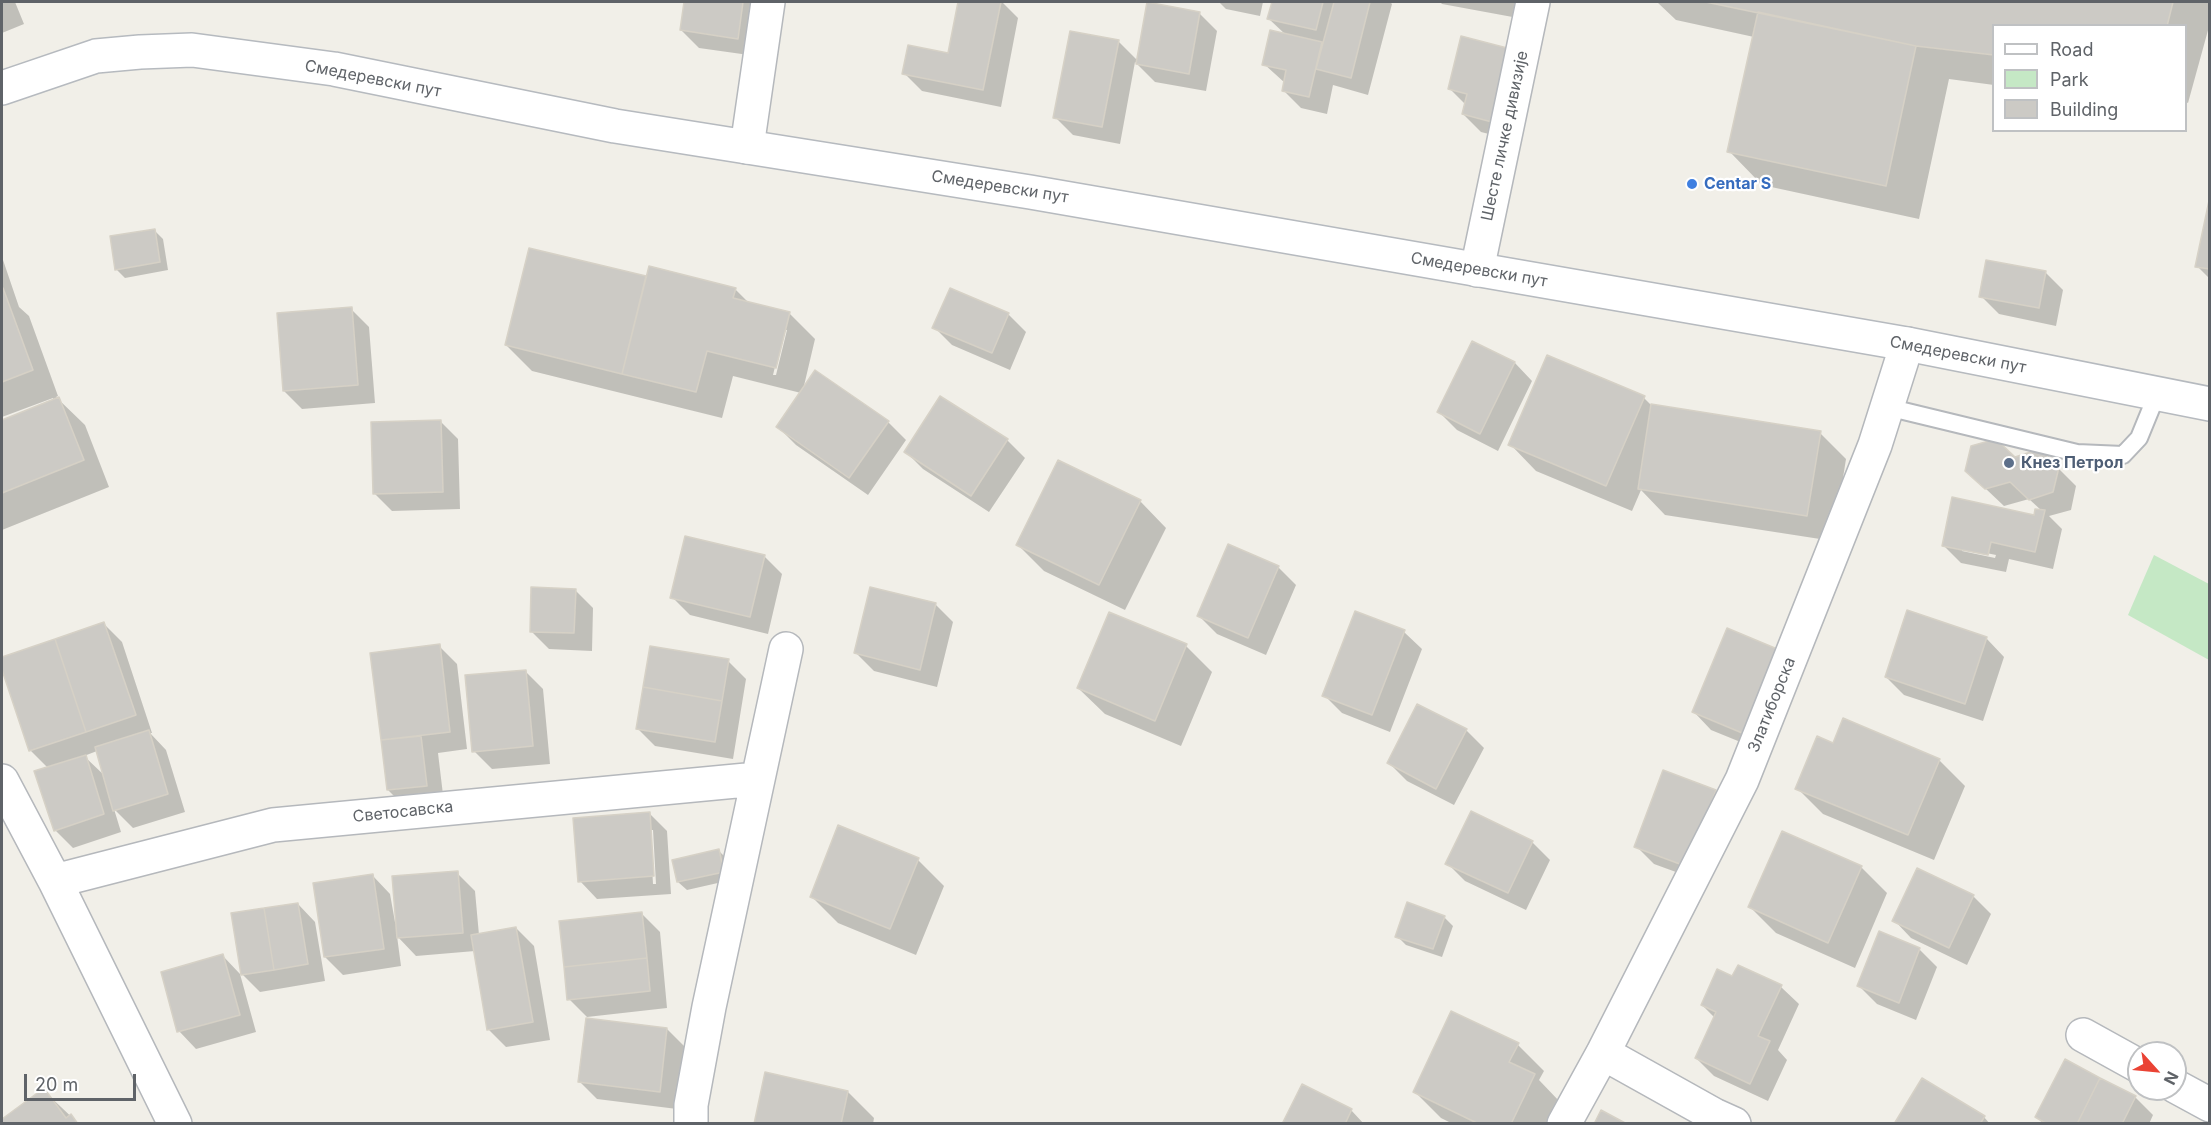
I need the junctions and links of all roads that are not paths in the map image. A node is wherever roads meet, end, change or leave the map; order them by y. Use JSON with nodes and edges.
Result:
{"nodes":[{"id":1,"x":768,"y":2,"type":"edge"},
{"id":2,"x":1533,"y":2,"type":"edge"},
{"id":3,"x":2,"y":88,"type":"edge"},
{"id":4,"x":747,"y":147,"type":"junction"},
{"id":5,"x":1477,"y":270,"type":"junction"},
{"id":6,"x":1908,"y":344,"type":"junction"},
{"id":7,"x":2157,"y":394,"type":"junction"},
{"id":8,"x":2210,"y":404,"type":"edge"},
{"id":9,"x":1887,"y":407,"type":"junction"},
{"id":10,"x":786,"y":649,"type":"dead end"},
{"id":11,"x":757,"y":779,"type":"junction"},
{"id":12,"x":2,"y":781,"type":"edge"},
{"id":13,"x":55,"y":880,"type":"junction"},
{"id":14,"x":2083,"y":1035,"type":"dead end"},
{"id":15,"x":1603,"y":1053,"type":"junction"},
{"id":16,"x":2127,"y":1059,"type":"edge"},
{"id":17,"x":2187,"y":1093,"type":"edge"},
{"id":18,"x":2210,"y":1105,"type":"edge"},
{"id":19,"x":175,"y":1124,"type":"edge"},
{"id":20,"x":691,"y":1124,"type":"edge"},
{"id":21,"x":1564,"y":1124,"type":"edge"},
{"id":22,"x":1734,"y":1124,"type":"edge"}],
"edges":[{"from":1,"to":4,"type":"street"},
{"from":2,"to":5,"type":"street","name":"Шесте личке дивизије"},
{"from":3,"to":4,"type":"street","name":"Смедеревски пут"},
{"from":4,"to":5,"type":"street","name":"Смедеревски пут"},
{"from":5,"to":6,"type":"street","name":"Смедеревски пут"},
{"from":6,"to":7,"type":"street","name":"Смедеревски пут"},
{"from":6,"to":9,"type":"street","name":"Златиборска"},
{"from":7,"to":8,"type":"street","name":"Смедеревски пут"},
{"from":7,"to":9,"type":"lane"},
{"from":9,"to":15,"type":"street","name":"Златиборска"},
{"from":10,"to":11,"type":"street"},
{"from":11,"to":13,"type":"street","name":"Светосавска"},
{"from":11,"to":20,"type":"street"},
{"from":12,"to":13,"type":"street"},
{"from":13,"to":19,"type":"street"},
{"from":14,"to":16,"type":"street"},
{"from":15,"to":21,"type":"street","name":"Златиборска"},
{"from":15,"to":22,"type":"street"},
{"from":17,"to":18,"type":"street"}]}
